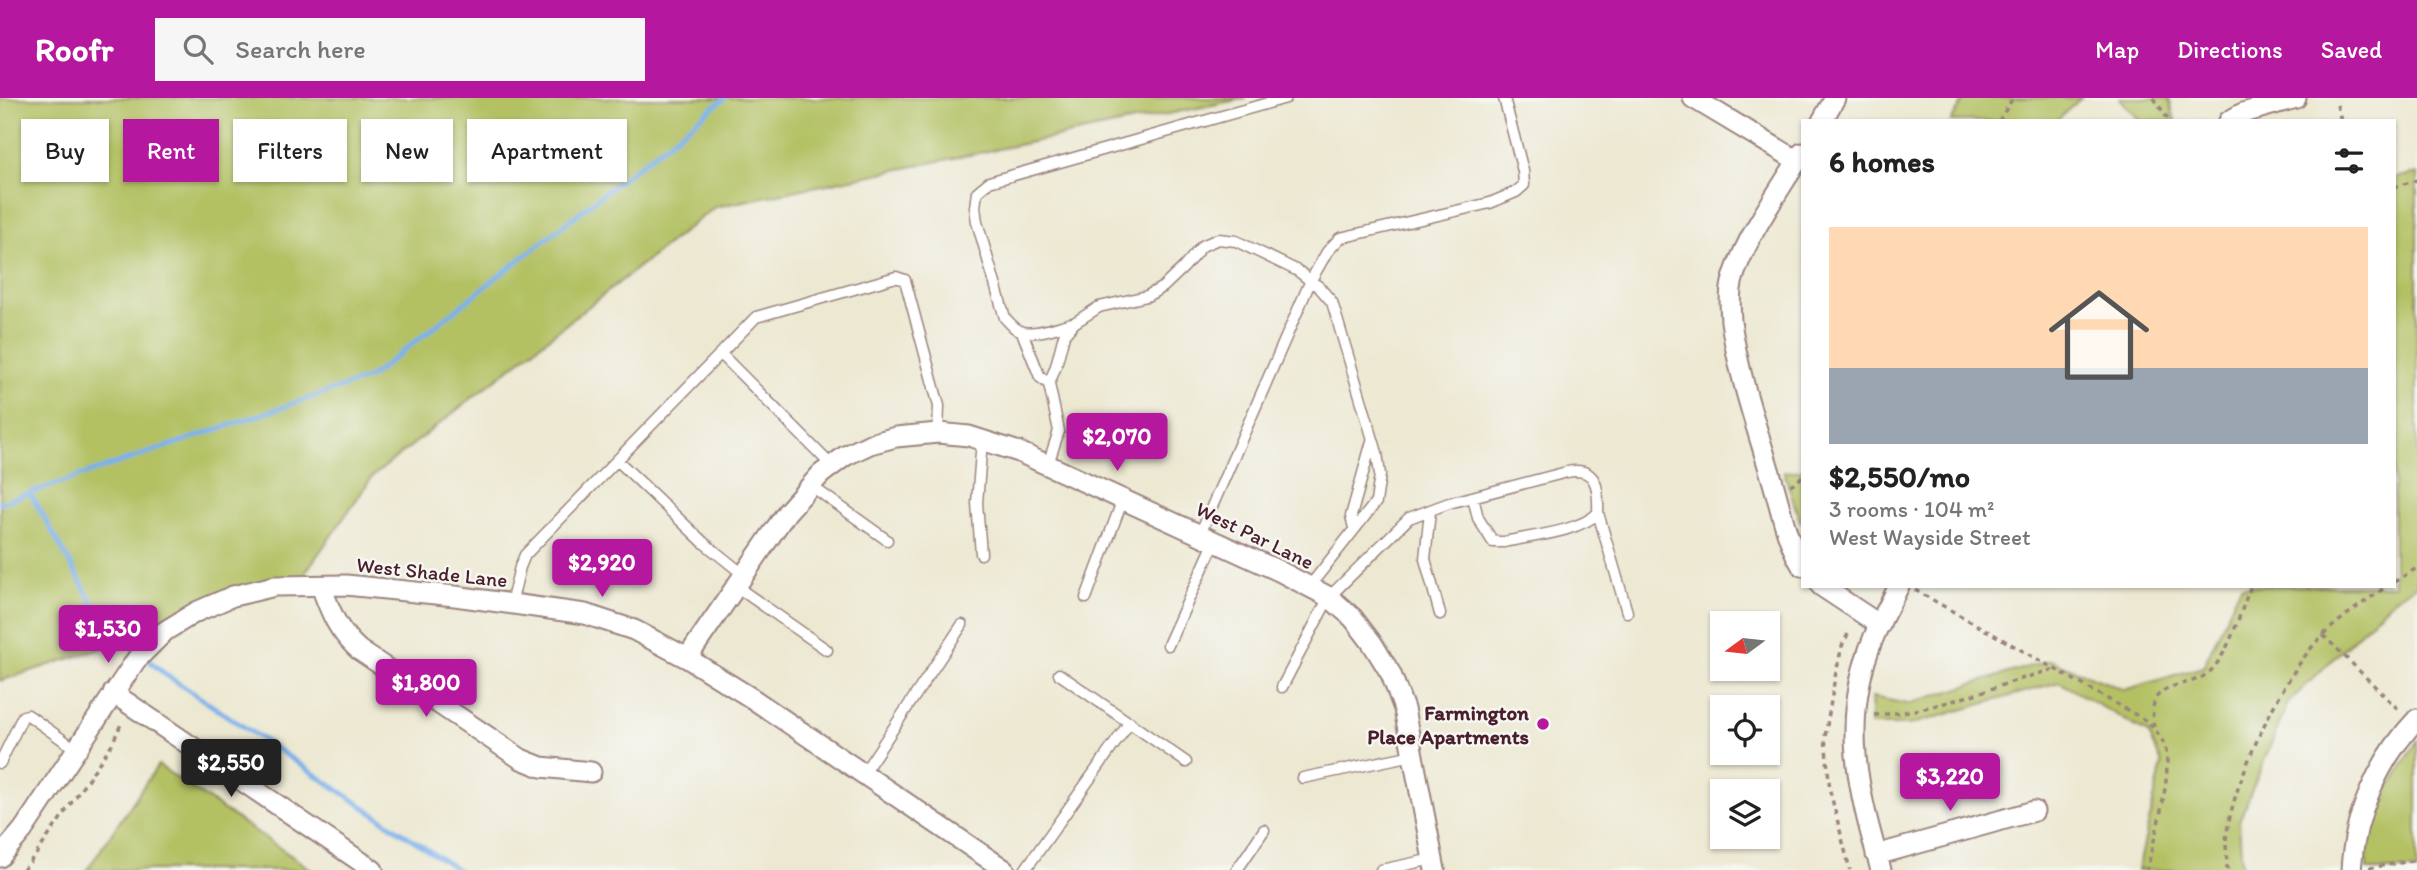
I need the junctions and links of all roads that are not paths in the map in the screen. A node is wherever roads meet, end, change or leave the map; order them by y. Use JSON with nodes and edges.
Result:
{"nodes":[{"id":1,"x":1286,"y":98,"type":"edge"},
{"id":2,"x":1504,"y":98,"type":"edge"},
{"id":3,"x":1693,"y":98,"type":"edge"},
{"id":4,"x":1835,"y":98,"type":"edge"},
{"id":5,"x":2285,"y":100,"type":"edge"},
{"id":6,"x":1823,"y":119,"type":"edge"},
{"id":7,"x":2232,"y":119,"type":"edge"},
{"id":8,"x":1800,"y":157,"type":"edge"},
{"id":9,"x":1311,"y":280,"type":"junction"},
{"id":10,"x":1074,"y":323,"type":"junction"},
{"id":11,"x":1022,"y":332,"type":"junction"},
{"id":12,"x":720,"y":353,"type":"junction"},
{"id":13,"x":1049,"y":384,"type":"junction"},
{"id":14,"x":938,"y":433,"type":"junction"},
{"id":15,"x":1373,"y":439,"type":"junction"},
{"id":16,"x":982,"y":440,"type":"junction"},
{"id":17,"x":617,"y":460,"type":"junction"},
{"id":18,"x":1048,"y":464,"type":"junction"},
{"id":19,"x":832,"y":466,"type":"junction"},
{"id":20,"x":810,"y":484,"type":"junction"},
{"id":21,"x":1473,"y":497,"type":"junction"},
{"id":22,"x":1124,"y":498,"type":"junction"},
{"id":23,"x":1430,"y":510,"type":"junction"},
{"id":24,"x":1598,"y":513,"type":"junction"},
{"id":25,"x":1354,"y":528,"type":"junction"},
{"id":26,"x":1208,"y":537,"type":"junction"},
{"id":27,"x":887,"y":540,"type":"dead end"},
{"id":28,"x":981,"y":554,"type":"dead end"},
{"id":29,"x":1801,"y":564,"type":"edge"},
{"id":30,"x":741,"y":581,"type":"junction"},
{"id":31,"x":321,"y":586,"type":"junction"},
{"id":32,"x":1309,"y":587,"type":"junction"},
{"id":33,"x":1824,"y":588,"type":"edge"},
{"id":34,"x":1907,"y":588,"type":"edge"},
{"id":35,"x":1329,"y":597,"type":"junction"},
{"id":36,"x":1086,"y":598,"type":"dead end"},
{"id":37,"x":511,"y":604,"type":"junction"},
{"id":38,"x":1627,"y":612,"type":"dead end"},
{"id":39,"x":1440,"y":614,"type":"dead end"},
{"id":40,"x":962,"y":625,"type":"dead end"},
{"id":41,"x":1880,"y":625,"type":"junction"},
{"id":42,"x":1168,"y":645,"type":"dead end"},
{"id":43,"x":827,"y":650,"type":"dead end"},
{"id":44,"x":687,"y":659,"type":"junction"},
{"id":45,"x":1059,"y":674,"type":"dead end"},
{"id":46,"x":1282,"y":687,"type":"dead end"},
{"id":47,"x":113,"y":693,"type":"junction"},
{"id":48,"x":2408,"y":715,"type":"edge"},
{"id":49,"x":1130,"y":722,"type":"junction"},
{"id":50,"x":78,"y":750,"type":"junction"},
{"id":51,"x":1413,"y":755,"type":"junction"},
{"id":52,"x":1186,"y":762,"type":"dead end"},
{"id":53,"x":0,"y":763,"type":"edge"},
{"id":54,"x":591,"y":772,"type":"dead end"},
{"id":55,"x":863,"y":774,"type":"junction"},
{"id":56,"x":1303,"y":778,"type":"dead end"},
{"id":57,"x":2034,"y":811,"type":"dead end"},
{"id":58,"x":1264,"y":830,"type":"dead end"},
{"id":59,"x":0,"y":857,"type":"edge"},
{"id":60,"x":1878,"y":862,"type":"edge"},
{"id":61,"x":983,"y":864,"type":"edge"},
{"id":62,"x":1434,"y":864,"type":"edge"},
{"id":63,"x":2357,"y":869,"type":"edge"},
{"id":64,"x":373,"y":870,"type":"edge"},
{"id":65,"x":1005,"y":870,"type":"edge"},
{"id":66,"x":1025,"y":870,"type":"edge"},
{"id":67,"x":1237,"y":870,"type":"edge"},
{"id":68,"x":1381,"y":870,"type":"edge"}],
"edges":[{"from":1,"to":11,"type":"lane"},
{"from":2,"to":9,"type":"lane"},
{"from":3,"to":8,"type":"street"},
{"from":4,"to":6,"type":"street"},
{"from":5,"to":7,"type":"street"},
{"from":8,"to":29,"type":"street"},
{"from":9,"to":10,"type":"lane"},
{"from":9,"to":15,"type":"lane"},
{"from":9,"to":26,"type":"lane"},
{"from":10,"to":11,"type":"lane"},
{"from":10,"to":13,"type":"lane"},
{"from":11,"to":13,"type":"lane"},
{"from":12,"to":14,"type":"lane"},
{"from":12,"to":17,"type":"lane"},
{"from":12,"to":19,"type":"lane"},
{"from":13,"to":18,"type":"lane"},
{"from":14,"to":16,"type":"street","name":"West Par Lane"},
{"from":14,"to":19,"type":"street","name":"West Par Lane"},
{"from":15,"to":25,"type":"lane"},
{"from":15,"to":25,"type":"lane"},
{"from":16,"to":18,"type":"street","name":"West Par Lane"},
{"from":16,"to":28,"type":"lane"},
{"from":17,"to":30,"type":"lane"},
{"from":17,"to":37,"type":"lane"},
{"from":18,"to":22,"type":"street","name":"West Par Lane"},
{"from":19,"to":20,"type":"street","name":"West Par Lane"},
{"from":20,"to":27,"type":"lane"},
{"from":20,"to":30,"type":"street","name":"West Par Lane"},
{"from":21,"to":23,"type":"lane"},
{"from":21,"to":24,"type":"lane"},
{"from":21,"to":24,"type":"lane"},
{"from":22,"to":26,"type":"street","name":"West Par Lane"},
{"from":22,"to":36,"type":"lane"},
{"from":23,"to":35,"type":"lane"},
{"from":23,"to":39,"type":"lane"},
{"from":24,"to":38,"type":"lane"},
{"from":25,"to":32,"type":"lane"},
{"from":26,"to":32,"type":"street","name":"West Par Lane"},
{"from":26,"to":42,"type":"lane"},
{"from":30,"to":43,"type":"lane"},
{"from":30,"to":44,"type":"street","name":"West Par Lane"},
{"from":31,"to":37,"type":"street","name":"West Shade Lane"},
{"from":31,"to":47,"type":"street","name":"West Shade Lane"},
{"from":31,"to":54,"type":"street"},
{"from":32,"to":35,"type":"street","name":"West Par Lane"},
{"from":33,"to":41,"type":"street"},
{"from":34,"to":41,"type":"street"},
{"from":35,"to":46,"type":"lane"},
{"from":35,"to":51,"type":"street","name":"West Par Lane"},
{"from":37,"to":44,"type":"street","name":"West Shade Lane"},
{"from":40,"to":55,"type":"lane"},
{"from":41,"to":60,"type":"street"},
{"from":44,"to":55,"type":"street","name":"West Shade Lane"},
{"from":45,"to":49,"type":"lane"},
{"from":47,"to":50,"type":"street","name":"West Shade Lane"},
{"from":47,"to":64,"type":"street"},
{"from":48,"to":63,"type":"street"},
{"from":49,"to":52,"type":"lane"},
{"from":49,"to":66,"type":"lane"},
{"from":50,"to":53,"type":"lane"},
{"from":50,"to":59,"type":"street","name":"West Shade Lane"},
{"from":51,"to":56,"type":"lane"},
{"from":51,"to":62,"type":"street","name":"West Par Lane"},
{"from":55,"to":61,"type":"street","name":"West Shade Lane"},
{"from":57,"to":60,"type":"street"},
{"from":58,"to":67,"type":"lane"},
{"from":61,"to":65,"type":"street","name":"West Shade Lane"},
{"from":62,"to":68,"type":"lane"}]}
